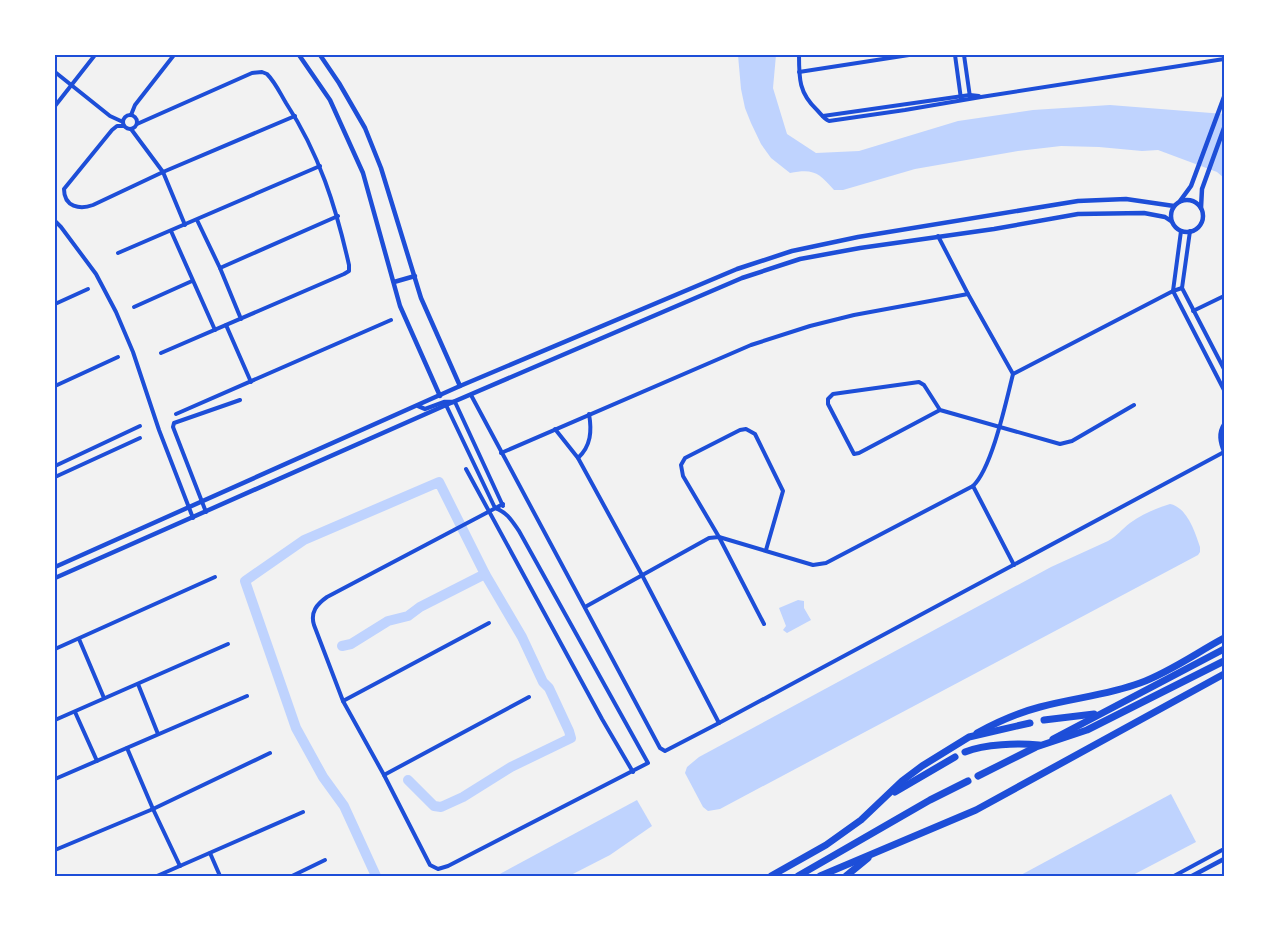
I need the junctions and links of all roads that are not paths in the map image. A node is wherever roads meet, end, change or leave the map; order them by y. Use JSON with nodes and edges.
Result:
{"nodes":[{"id":1,"x":96,"y":55,"type":"edge"},
{"id":2,"x":174,"y":55,"type":"edge"},
{"id":3,"x":299,"y":55,"type":"edge"},
{"id":4,"x":320,"y":55,"type":"edge"},
{"id":5,"x":799,"y":55,"type":"edge"},
{"id":6,"x":910,"y":55,"type":"edge"},
{"id":7,"x":955,"y":55,"type":"edge"},
{"id":8,"x":964,"y":55,"type":"edge"},
{"id":9,"x":1224,"y":59,"type":"edge"},
{"id":10,"x":55,"y":72,"type":"edge"},
{"id":11,"x":799,"y":72,"type":"junction"},
{"id":12,"x":71,"y":85,"type":"junction"},
{"id":13,"x":1224,"y":97,"type":"edge"},
{"id":14,"x":970,"y":98,"type":"junction"},
{"id":15,"x":961,"y":99,"type":"junction"},
{"id":16,"x":55,"y":106,"type":"edge"},
{"id":17,"x":842,"y":113,"type":"junction"},
{"id":18,"x":131,"y":114,"type":"junction"},
{"id":19,"x":295,"y":116,"type":"junction"},
{"id":20,"x":823,"y":116,"type":"junction"},
{"id":21,"x":843,"y":119,"type":"junction"},
{"id":22,"x":123,"y":124,"type":"junction"},
{"id":23,"x":137,"y":124,"type":"junction"},
{"id":24,"x":1224,"y":128,"type":"edge"},
{"id":25,"x":131,"y":129,"type":"junction"},
{"id":26,"x":320,"y":166,"type":"junction"},
{"id":27,"x":163,"y":172,"type":"junction"},
{"id":28,"x":1180,"y":201,"type":"junction"},
{"id":29,"x":1173,"y":206,"type":"junction"},
{"id":30,"x":1201,"y":209,"type":"junction"},
{"id":31,"x":338,"y":216,"type":"junction"},
{"id":32,"x":1170,"y":219,"type":"junction"},
{"id":33,"x":197,"y":220,"type":"junction"},
{"id":34,"x":55,"y":221,"type":"edge"},
{"id":35,"x":185,"y":225,"type":"junction"},
{"id":36,"x":171,"y":231,"type":"junction"},
{"id":37,"x":1181,"y":231,"type":"junction"},
{"id":38,"x":1190,"y":231,"type":"junction"},
{"id":39,"x":938,"y":236,"type":"junction"},
{"id":40,"x":118,"y":252,"type":"dead end"},
{"id":41,"x":1178,"y":254,"type":"junction"},
{"id":42,"x":1186,"y":255,"type":"junction"},
{"id":43,"x":220,"y":268,"type":"junction"},
{"id":44,"x":415,"y":276,"type":"junction"},
{"id":45,"x":192,"y":280,"type":"junction"},
{"id":46,"x":394,"y":282,"type":"junction"},
{"id":47,"x":1182,"y":288,"type":"junction"},
{"id":48,"x":88,"y":289,"type":"dead end"},
{"id":49,"x":1173,"y":291,"type":"junction"},
{"id":50,"x":968,"y":294,"type":"junction"},
{"id":51,"x":1224,"y":296,"type":"edge"},
{"id":52,"x":55,"y":304,"type":"edge"},
{"id":53,"x":134,"y":307,"type":"dead end"},
{"id":54,"x":1193,"y":311,"type":"junction"},
{"id":55,"x":241,"y":319,"type":"junction"},
{"id":56,"x":391,"y":320,"type":"dead end"},
{"id":57,"x":226,"y":325,"type":"junction"},
{"id":58,"x":214,"y":330,"type":"junction"},
{"id":59,"x":161,"y":353,"type":"dead end"},
{"id":60,"x":118,"y":357,"type":"dead end"},
{"id":61,"x":1224,"y":369,"type":"edge"},
{"id":62,"x":1013,"y":374,"type":"junction"},
{"id":63,"x":251,"y":382,"type":"junction"},
{"id":64,"x":55,"y":386,"type":"edge"},
{"id":65,"x":460,"y":386,"type":"junction"},
{"id":66,"x":1224,"y":390,"type":"edge"},
{"id":67,"x":471,"y":395,"type":"junction"},
{"id":68,"x":440,"y":396,"type":"junction"},
{"id":69,"x":240,"y":400,"type":"dead end"},
{"id":70,"x":455,"y":402,"type":"junction"},
{"id":71,"x":446,"y":405,"type":"junction"},
{"id":72,"x":1134,"y":405,"type":"dead end"},
{"id":73,"x":418,"y":406,"type":"junction"},
{"id":74,"x":940,"y":410,"type":"junction"},
{"id":75,"x":176,"y":414,"type":"dead end"},
{"id":76,"x":589,"y":414,"type":"junction"},
{"id":77,"x":1224,"y":424,"type":"edge"},
{"id":78,"x":140,"y":426,"type":"dead end"},
{"id":79,"x":999,"y":427,"type":"junction"},
{"id":80,"x":555,"y":429,"type":"junction"},
{"id":81,"x":140,"y":438,"type":"dead end"},
{"id":82,"x":1224,"y":452,"type":"edge"},
{"id":83,"x":502,"y":453,"type":"junction"},
{"id":84,"x":578,"y":458,"type":"junction"},
{"id":85,"x":55,"y":466,"type":"edge"},
{"id":86,"x":466,"y":469,"type":"dead end"},
{"id":87,"x":55,"y":477,"type":"edge"},
{"id":88,"x":972,"y":486,"type":"junction"},
{"id":89,"x":201,"y":501,"type":"junction"},
{"id":90,"x":503,"y":504,"type":"junction"},
{"id":91,"x":189,"y":507,"type":"junction"},
{"id":92,"x":495,"y":508,"type":"junction"},
{"id":93,"x":490,"y":511,"type":"junction"},
{"id":94,"x":502,"y":511,"type":"junction"},
{"id":95,"x":206,"y":512,"type":"junction"},
{"id":96,"x":193,"y":518,"type":"junction"},
{"id":97,"x":719,"y":537,"type":"junction"},
{"id":98,"x":766,"y":550,"type":"junction"},
{"id":99,"x":1014,"y":565,"type":"junction"},
{"id":100,"x":55,"y":567,"type":"edge"},
{"id":101,"x":642,"y":575,"type":"junction"},
{"id":102,"x":216,"y":577,"type":"dead end"},
{"id":103,"x":55,"y":578,"type":"edge"},
{"id":104,"x":585,"y":607,"type":"junction"},
{"id":105,"x":489,"y":623,"type":"dead end"},
{"id":106,"x":764,"y":624,"type":"dead end"},
{"id":107,"x":1224,"y":638,"type":"edge"},
{"id":108,"x":79,"y":639,"type":"junction"},
{"id":109,"x":228,"y":644,"type":"dead end"},
{"id":110,"x":55,"y":649,"type":"edge"},
{"id":111,"x":1224,"y":649,"type":"edge"},
{"id":112,"x":1224,"y":660,"type":"edge"},
{"id":113,"x":1224,"y":674,"type":"edge"},
{"id":114,"x":138,"y":684,"type":"junction"},
{"id":115,"x":246,"y":696,"type":"dead end"},
{"id":116,"x":529,"y":696,"type":"dead end"},
{"id":117,"x":104,"y":698,"type":"junction"},
{"id":118,"x":343,"y":701,"type":"junction"},
{"id":119,"x":75,"y":712,"type":"junction"},
{"id":120,"x":1100,"y":714,"type":"junction"},
{"id":121,"x":55,"y":720,"type":"edge"},
{"id":122,"x":1044,"y":720,"type":"dead end"},
{"id":123,"x":1030,"y":723,"type":"dead end"},
{"id":124,"x":719,"y":724,"type":"junction"},
{"id":125,"x":158,"y":734,"type":"junction"},
{"id":126,"x":969,"y":738,"type":"junction"},
{"id":127,"x":1042,"y":745,"type":"junction"},
{"id":128,"x":127,"y":748,"type":"junction"},
{"id":129,"x":966,"y":752,"type":"dead end"},
{"id":130,"x":270,"y":753,"type":"dead end"},
{"id":131,"x":955,"y":757,"type":"dead end"},
{"id":132,"x":96,"y":761,"type":"junction"},
{"id":133,"x":633,"y":772,"type":"junction"},
{"id":134,"x":384,"y":775,"type":"junction"},
{"id":135,"x":978,"y":776,"type":"dead end"},
{"id":136,"x":55,"y":779,"type":"edge"},
{"id":137,"x":968,"y":781,"type":"dead end"},
{"id":138,"x":882,"y":800,"type":"junction"},
{"id":139,"x":153,"y":808,"type":"junction"},
{"id":140,"x":303,"y":812,"type":"dead end"},
{"id":141,"x":1224,"y":849,"type":"edge"},
{"id":142,"x":55,"y":850,"type":"edge"},
{"id":143,"x":210,"y":852,"type":"junction"},
{"id":144,"x":872,"y":854,"type":"junction"},
{"id":145,"x":1224,"y":859,"type":"edge"},
{"id":146,"x":325,"y":860,"type":"dead end"},
{"id":147,"x":180,"y":866,"type":"junction"},
{"id":148,"x":157,"y":876,"type":"edge"},
{"id":149,"x":220,"y":876,"type":"edge"},
{"id":150,"x":292,"y":876,"type":"edge"},
{"id":151,"x":771,"y":876,"type":"edge"},
{"id":152,"x":798,"y":876,"type":"edge"},
{"id":153,"x":820,"y":876,"type":"edge"},
{"id":154,"x":846,"y":876,"type":"edge"},
{"id":155,"x":1174,"y":876,"type":"edge"},
{"id":156,"x":1192,"y":876,"type":"edge"}],
"edges":[{"from":1,"to":12,"type":"street"},
{"from":2,"to":18,"type":"street"},
{"from":3,"to":46,"type":"street"},
{"from":4,"to":44,"type":"street"},
{"from":5,"to":11,"type":"street"},
{"from":6,"to":11,"type":"street"},
{"from":7,"to":15,"type":"street"},
{"from":8,"to":14,"type":"street"},
{"from":9,"to":14,"type":"street"},
{"from":10,"to":12,"type":"street"},
{"from":11,"to":20,"type":"street"},
{"from":12,"to":16,"type":"street"},
{"from":12,"to":22,"type":"street"},
{"from":13,"to":28,"type":"street"},
{"from":14,"to":15,"type":"street"},
{"from":15,"to":17,"type":"street"},
{"from":15,"to":21,"type":"street"},
{"from":17,"to":20,"type":"street"},
{"from":17,"to":21,"type":"street"},
{"from":18,"to":22,"type":"street"},
{"from":18,"to":23,"type":"street"},
{"from":19,"to":23,"type":"street"},
{"from":19,"to":26,"type":"street"},
{"from":19,"to":27,"type":"street"},
{"from":20,"to":21,"type":"street"},
{"from":22,"to":25,"type":"street"},
{"from":22,"to":27,"type":"street"},
{"from":23,"to":25,"type":"street"},
{"from":24,"to":30,"type":"street"},
{"from":25,"to":27,"type":"street"},
{"from":26,"to":31,"type":"street"},
{"from":26,"to":33,"type":"street"},
{"from":27,"to":35,"type":"street"},
{"from":28,"to":29,"type":"street"},
{"from":28,"to":30,"type":"street"},
{"from":29,"to":32,"type":"street"},
{"from":29,"to":65,"type":"street"},
{"from":30,"to":38,"type":"street"},
{"from":31,"to":43,"type":"street"},
{"from":31,"to":55,"type":"street"},
{"from":32,"to":37,"type":"street"},
{"from":32,"to":39,"type":"street"},
{"from":33,"to":35,"type":"street"},
{"from":33,"to":43,"type":"street"},
{"from":34,"to":91,"type":"street"},
{"from":35,"to":36,"type":"street"},
{"from":36,"to":40,"type":"street"},
{"from":36,"to":45,"type":"street"},
{"from":37,"to":38,"type":"street"},
{"from":37,"to":41,"type":"street"},
{"from":38,"to":42,"type":"street"},
{"from":39,"to":50,"type":"street"},
{"from":39,"to":67,"type":"street"},
{"from":41,"to":42,"type":"street"},
{"from":41,"to":49,"type":"street"},
{"from":42,"to":47,"type":"street"},
{"from":43,"to":55,"type":"street"},
{"from":44,"to":46,"type":"street"},
{"from":44,"to":65,"type":"street"},
{"from":45,"to":53,"type":"street"},
{"from":45,"to":58,"type":"street"},
{"from":46,"to":68,"type":"street"},
{"from":47,"to":49,"type":"street"},
{"from":47,"to":54,"type":"street"},
{"from":48,"to":52,"type":"street"},
{"from":49,"to":62,"type":"street"},
{"from":49,"to":66,"type":"street"},
{"from":50,"to":62,"type":"street"},
{"from":50,"to":76,"type":"street"},
{"from":51,"to":54,"type":"street"},
{"from":54,"to":61,"type":"street"},
{"from":55,"to":57,"type":"street"},
{"from":56,"to":63,"type":"street"},
{"from":57,"to":58,"type":"street"},
{"from":57,"to":63,"type":"street"},
{"from":58,"to":59,"type":"street"},
{"from":60,"to":64,"type":"street"},
{"from":62,"to":79,"type":"street"},
{"from":63,"to":75,"type":"street"},
{"from":65,"to":68,"type":"street"},
{"from":67,"to":70,"type":"street"},
{"from":67,"to":83,"type":"street"},
{"from":68,"to":73,"type":"street"},
{"from":69,"to":89,"type":"street"},
{"from":70,"to":71,"type":"street"},
{"from":70,"to":73,"type":"street"},
{"from":70,"to":90,"type":"street"},
{"from":71,"to":92,"type":"street"},
{"from":71,"to":95,"type":"street"},
{"from":72,"to":79,"type":"street"},
{"from":73,"to":89,"type":"street"},
{"from":74,"to":74,"type":"street"},
{"from":74,"to":79,"type":"street"},
{"from":76,"to":80,"type":"street"},
{"from":76,"to":84,"type":"street"},
{"from":77,"to":82,"type":"street"},
{"from":78,"to":85,"type":"street"},
{"from":79,"to":88,"type":"street"},
{"from":80,"to":83,"type":"street"},
{"from":80,"to":84,"type":"street"},
{"from":81,"to":87,"type":"street"},
{"from":82,"to":99,"type":"street"},
{"from":83,"to":104,"type":"street"},
{"from":84,"to":101,"type":"street"},
{"from":86,"to":93,"type":"street"},
{"from":88,"to":98,"type":"street"},
{"from":88,"to":99,"type":"street"},
{"from":89,"to":91,"type":"street"},
{"from":89,"to":95,"type":"street"},
{"from":90,"to":92,"type":"street"},
{"from":90,"to":94,"type":"street"},
{"from":91,"to":96,"type":"street"},
{"from":91,"to":100,"type":"street"},
{"from":92,"to":93,"type":"street"},
{"from":92,"to":94,"type":"street"},
{"from":93,"to":118,"type":"street"},
{"from":93,"to":133,"type":"street"},
{"from":94,"to":133,"type":"street"},
{"from":95,"to":96,"type":"street"},
{"from":96,"to":103,"type":"street"},
{"from":97,"to":98,"type":"street"},
{"from":97,"to":98,"type":"street"},
{"from":97,"to":101,"type":"street"},
{"from":97,"to":106,"type":"street"},
{"from":99,"to":124,"type":"street"},
{"from":101,"to":104,"type":"street"},
{"from":101,"to":124,"type":"street"},
{"from":102,"to":108,"type":"street"},
{"from":104,"to":124,"type":"street"},
{"from":105,"to":118,"type":"street"},
{"from":107,"to":126,"type":"highway"},
{"from":108,"to":110,"type":"street"},
{"from":108,"to":117,"type":"street"},
{"from":109,"to":114,"type":"street"},
{"from":111,"to":120,"type":"highway"},
{"from":112,"to":127,"type":"highway"},
{"from":113,"to":144,"type":"highway"},
{"from":114,"to":117,"type":"street"},
{"from":114,"to":125,"type":"street"},
{"from":115,"to":125,"type":"street"},
{"from":116,"to":134,"type":"street"},
{"from":117,"to":119,"type":"street"},
{"from":118,"to":134,"type":"street"},
{"from":119,"to":121,"type":"street"},
{"from":119,"to":132,"type":"street"},
{"from":120,"to":122,"type":"highway"},
{"from":120,"to":127,"type":"highway"},
{"from":123,"to":126,"type":"highway"},
{"from":125,"to":128,"type":"street"},
{"from":126,"to":138,"type":"highway"},
{"from":127,"to":129,"type":"highway"},
{"from":127,"to":135,"type":"highway"},
{"from":128,"to":132,"type":"street"},
{"from":128,"to":139,"type":"street"},
{"from":130,"to":139,"type":"street"},
{"from":131,"to":138,"type":"highway"},
{"from":132,"to":136,"type":"street"},
{"from":133,"to":134,"type":"street"},
{"from":137,"to":152,"type":"highway"},
{"from":138,"to":151,"type":"highway"},
{"from":139,"to":142,"type":"street"},
{"from":139,"to":147,"type":"street"},
{"from":140,"to":143,"type":"street"},
{"from":141,"to":155,"type":"street"},
{"from":143,"to":147,"type":"street"},
{"from":143,"to":149,"type":"street"},
{"from":144,"to":153,"type":"highway"},
{"from":144,"to":154,"type":"highway"},
{"from":145,"to":156,"type":"street"},
{"from":146,"to":150,"type":"street"},
{"from":147,"to":148,"type":"street"}]}
